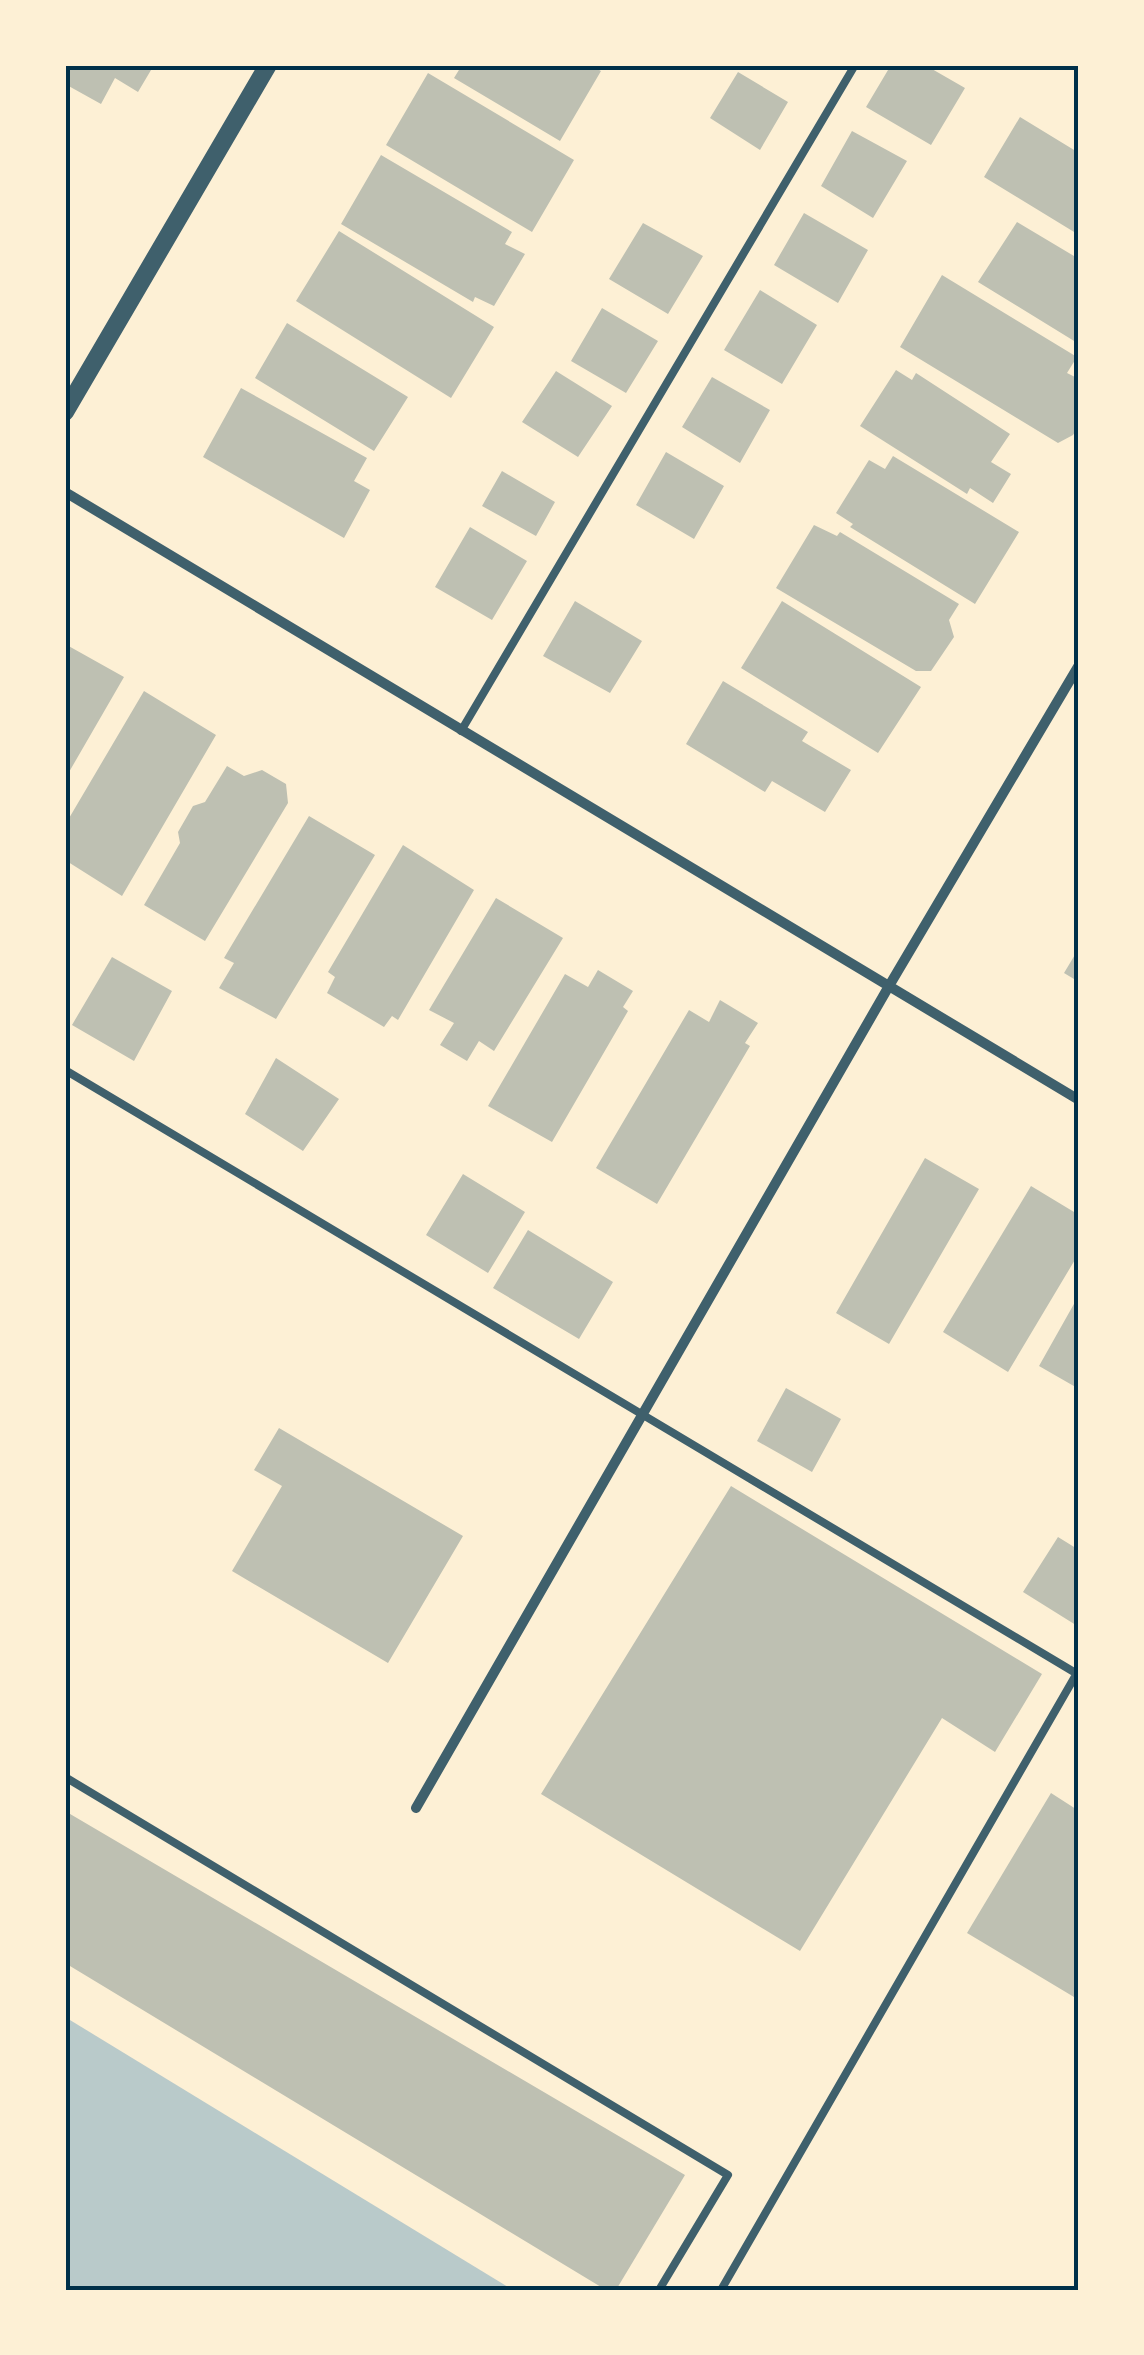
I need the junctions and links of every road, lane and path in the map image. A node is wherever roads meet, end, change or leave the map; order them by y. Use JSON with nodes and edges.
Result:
{"nodes":[{"id":1,"x":268,"y":65,"type":"edge"},
{"id":2,"x":855,"y":65,"type":"edge"},
{"id":3,"x":65,"y":412,"type":"edge"},
{"id":4,"x":65,"y":492,"type":"edge"},
{"id":5,"x":1079,"y":666,"type":"edge"},
{"id":6,"x":461,"y":731,"type":"junction"},
{"id":7,"x":889,"y":986,"type":"junction"},
{"id":8,"x":65,"y":1070,"type":"edge"},
{"id":9,"x":1079,"y":1100,"type":"edge"},
{"id":10,"x":642,"y":1415,"type":"junction"},
{"id":11,"x":1078,"y":1674,"type":"edge"},
{"id":12,"x":65,"y":1777,"type":"edge"},
{"id":13,"x":416,"y":1808,"type":"dead end"},
{"id":14,"x":660,"y":2290,"type":"edge"},
{"id":15,"x":720,"y":2290,"type":"edge"}],
"edges":[{"from":1,"to":3,"type":"street"},
{"from":2,"to":6,"type":"lane"},
{"from":4,"to":6,"type":"street"},
{"from":5,"to":7,"type":"street"},
{"from":6,"to":7,"type":"street"},
{"from":7,"to":9,"type":"street"},
{"from":7,"to":10,"type":"street"},
{"from":8,"to":10,"type":"lane"},
{"from":10,"to":11,"type":"lane"},
{"from":10,"to":13,"type":"street"},
{"from":11,"to":15,"type":"lane"},
{"from":12,"to":14,"type":"lane"}]}
